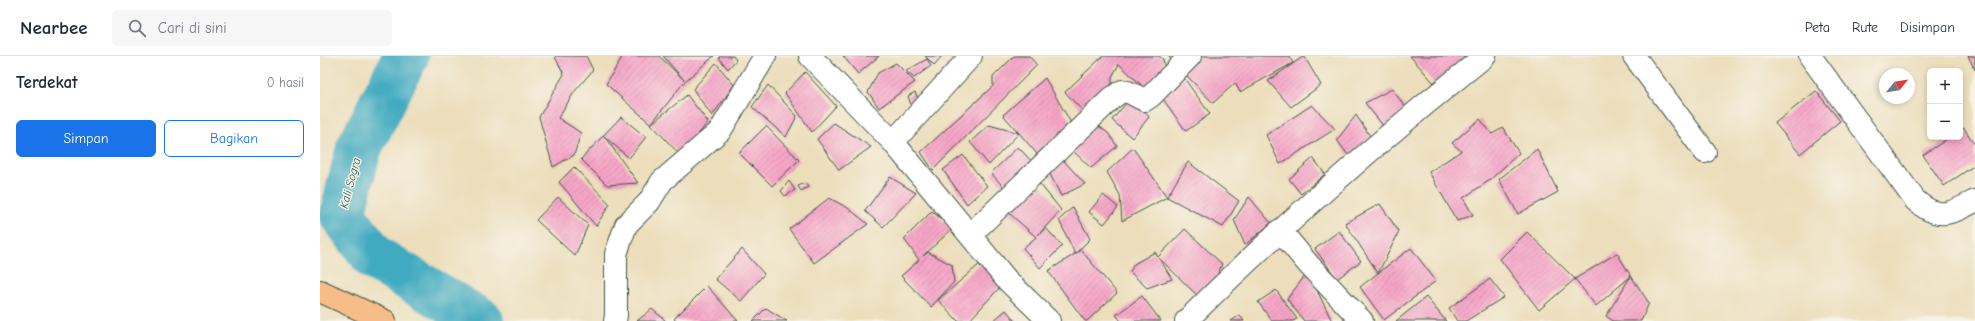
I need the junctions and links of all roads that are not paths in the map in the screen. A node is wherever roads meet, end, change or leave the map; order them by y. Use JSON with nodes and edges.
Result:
{"nodes":[{"id":1,"x":764,"y":56,"type":"edge"},
{"id":2,"x":810,"y":56,"type":"edge"},
{"id":3,"x":971,"y":56,"type":"edge"},
{"id":4,"x":1190,"y":56,"type":"edge"},
{"id":5,"x":1485,"y":56,"type":"edge"},
{"id":6,"x":1634,"y":56,"type":"edge"},
{"id":7,"x":1810,"y":56,"type":"edge"},
{"id":8,"x":892,"y":142,"type":"junction"},
{"id":9,"x":1705,"y":152,"type":"dead end"},
{"id":10,"x":1975,"y":201,"type":"edge"},
{"id":11,"x":1280,"y":230,"type":"junction"},
{"id":12,"x":970,"y":235,"type":"junction"},
{"id":13,"x":320,"y":291,"type":"edge"},
{"id":14,"x":385,"y":321,"type":"edge"},
{"id":15,"x":615,"y":321,"type":"edge"},
{"id":16,"x":1049,"y":321,"type":"edge"},
{"id":17,"x":1186,"y":321,"type":"edge"},
{"id":18,"x":1362,"y":321,"type":"edge"}],
"edges":[{"from":1,"to":15,"type":"street"},
{"from":2,"to":8,"type":"street"},
{"from":3,"to":8,"type":"street"},
{"from":4,"to":12,"type":"street"},
{"from":5,"to":11,"type":"street"},
{"from":6,"to":9,"type":"street"},
{"from":7,"to":10,"type":"street"},
{"from":8,"to":12,"type":"street"},
{"from":11,"to":17,"type":"street"},
{"from":11,"to":18,"type":"street"},
{"from":12,"to":16,"type":"street"},
{"from":13,"to":14,"type":"main road"}]}
